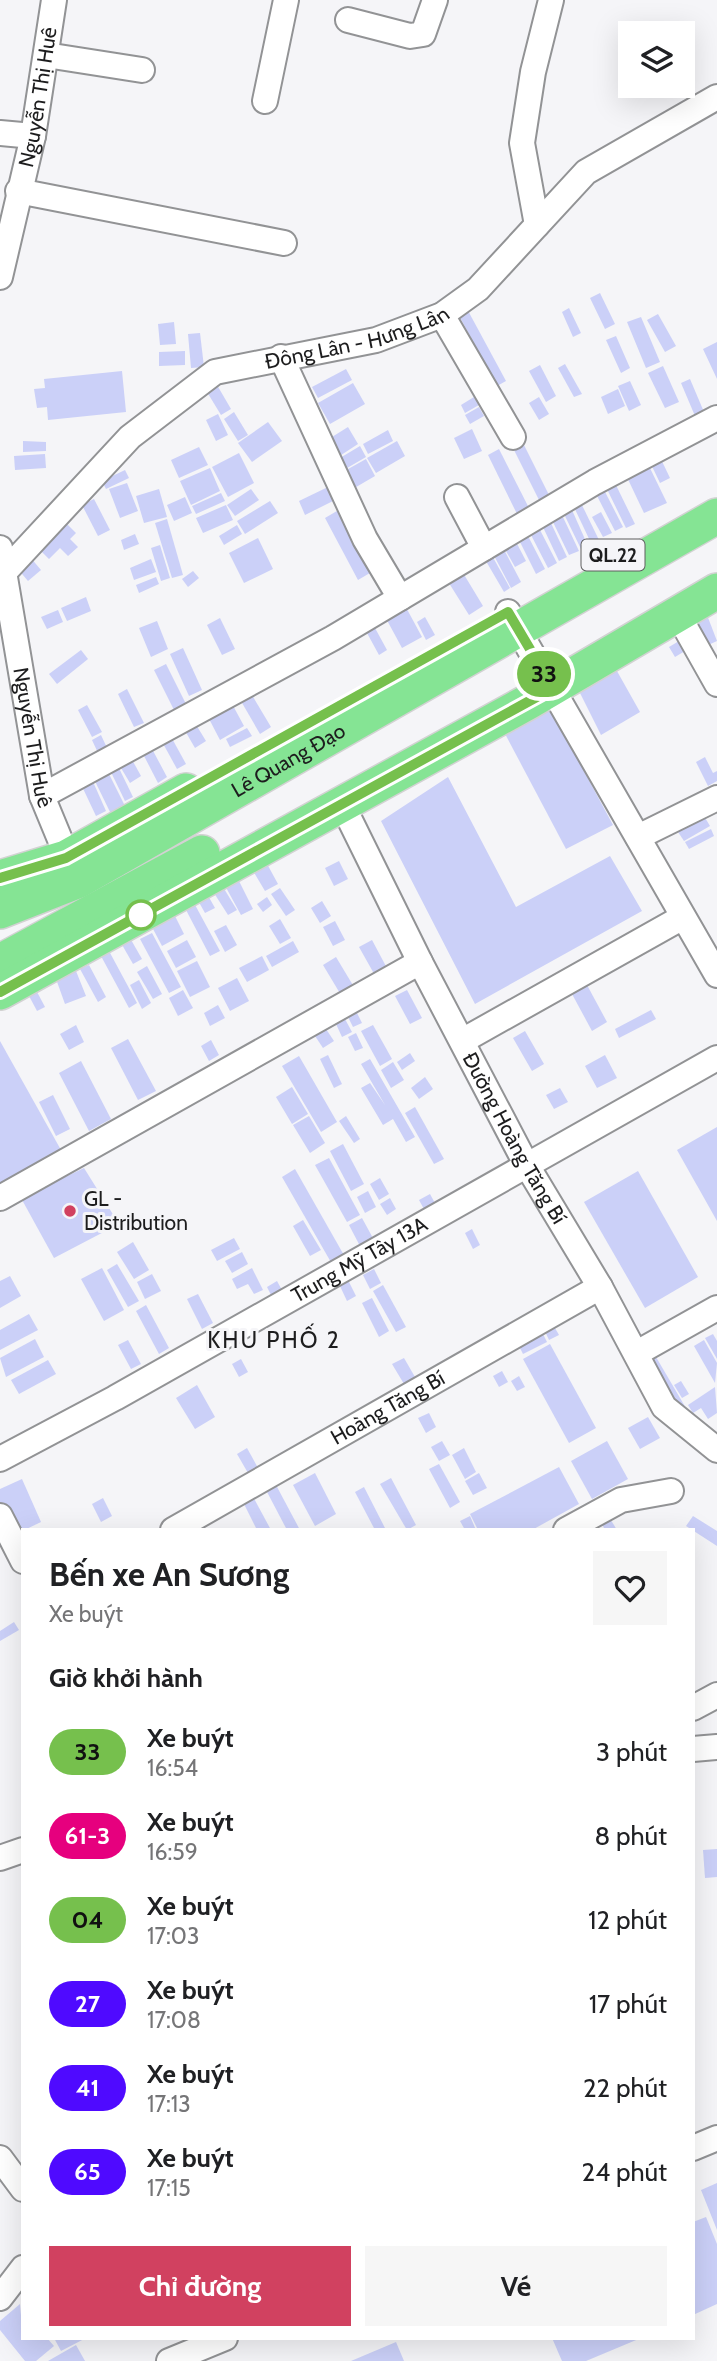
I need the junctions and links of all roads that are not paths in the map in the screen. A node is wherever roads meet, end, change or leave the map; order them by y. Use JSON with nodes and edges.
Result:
{"nodes":[{"id":1,"x":54,"y":0,"type":"edge"},
{"id":2,"x":286,"y":0,"type":"edge"},
{"id":3,"x":435,"y":0,"type":"edge"},
{"id":4,"x":551,"y":0,"type":"edge"},
{"id":5,"x":348,"y":20,"type":"dead end"},
{"id":6,"x":46,"y":55,"type":"junction"},
{"id":7,"x":142,"y":70,"type":"dead end"},
{"id":8,"x":717,"y":97,"type":"edge"},
{"id":9,"x":265,"y":101,"type":"dead end"},
{"id":10,"x":0,"y":133,"type":"edge"},
{"id":11,"x":33,"y":136,"type":"junction"},
{"id":12,"x":18,"y":191,"type":"junction"},
{"id":13,"x":537,"y":225,"type":"junction"},
{"id":14,"x":284,"y":243,"type":"dead end"},
{"id":15,"x":0,"y":277,"type":"edge"},
{"id":16,"x":442,"y":315,"type":"junction"},
{"id":17,"x":281,"y":357,"type":"junction"},
{"id":18,"x":717,"y":418,"type":"edge"},
{"id":19,"x":513,"y":437,"type":"dead end"},
{"id":20,"x":717,"y":496,"type":"edge"},
{"id":21,"x":457,"y":498,"type":"dead end"},
{"id":22,"x":717,"y":516,"type":"edge"},
{"id":23,"x":484,"y":548,"type":"junction"},
{"id":24,"x":2,"y":565,"type":"edge"},
{"id":25,"x":717,"y":569,"type":"edge"},
{"id":26,"x":717,"y":591,"type":"edge"},
{"id":27,"x":400,"y":597,"type":"junction"},
{"id":28,"x":677,"y":613,"type":"junction"},
{"id":29,"x":513,"y":620,"type":"junction"},
{"id":30,"x":546,"y":677,"type":"junction"},
{"id":31,"x":717,"y":684,"type":"edge"},
{"id":32,"x":403,"y":758,"type":"junction"},
{"id":33,"x":42,"y":796,"type":"junction"},
{"id":34,"x":717,"y":798,"type":"edge"},
{"id":35,"x":342,"y":804,"type":"junction"},
{"id":36,"x":638,"y":837,"type":"junction"},
{"id":37,"x":72,"y":869,"type":"junction"},
{"id":38,"x":0,"y":878,"type":"edge"},
{"id":39,"x":0,"y":911,"type":"edge"},
{"id":40,"x":683,"y":916,"type":"junction"},
{"id":41,"x":0,"y":962,"type":"edge"},
{"id":42,"x":420,"y":962,"type":"junction"},
{"id":43,"x":717,"y":975,"type":"edge"},
{"id":44,"x":0,"y":992,"type":"edge"},
{"id":45,"x":461,"y":1041,"type":"junction"},
{"id":46,"x":717,"y":1058,"type":"edge"},
{"id":47,"x":526,"y":1164,"type":"junction"},
{"id":48,"x":0,"y":1198,"type":"edge"},
{"id":49,"x":600,"y":1287,"type":"junction"},
{"id":50,"x":717,"y":1308,"type":"edge"},
{"id":51,"x":637,"y":1353,"type":"junction"},
{"id":52,"x":712,"y":1440,"type":"edge"},
{"id":53,"x":0,"y":1459,"type":"edge"},
{"id":54,"x":671,"y":1491,"type":"dead end"},
{"id":55,"x":0,"y":1516,"type":"edge"},
{"id":56,"x":177,"y":1528,"type":"edge"},
{"id":57,"x":570,"y":1528,"type":"edge"},
{"id":58,"x":21,"y":1557,"type":"edge"},
{"id":59,"x":717,"y":1695,"type":"edge"},
{"id":60,"x":695,"y":1707,"type":"edge"},
{"id":61,"x":717,"y":1747,"type":"edge"},
{"id":62,"x":695,"y":1749,"type":"edge"},
{"id":63,"x":21,"y":1851,"type":"edge"},
{"id":64,"x":0,"y":1858,"type":"edge"},
{"id":65,"x":717,"y":2138,"type":"edge"},
{"id":66,"x":695,"y":2147,"type":"edge"},
{"id":67,"x":0,"y":2158,"type":"edge"},
{"id":68,"x":21,"y":2186,"type":"edge"},
{"id":69,"x":21,"y":2271,"type":"edge"},
{"id":70,"x":0,"y":2298,"type":"edge"},
{"id":71,"x":220,"y":2340,"type":"edge"},
{"id":72,"x":169,"y":2361,"type":"edge"}],
"edges":[{"from":1,"to":6,"type":"street","name":"Nguyễn Thị Huê"},
{"from":2,"to":9,"type":"street"},
{"from":3,"to":5,"type":"street"},
{"from":4,"to":13,"type":"street"},
{"from":6,"to":7,"type":"street"},
{"from":6,"to":11,"type":"street","name":"Nguyễn Thị Huê"},
{"from":8,"to":13,"type":"street","name":"Đông Lân - Hưng Lân"},
{"from":10,"to":11,"type":"street"},
{"from":11,"to":12,"type":"street","name":"Nguyễn Thị Huê"},
{"from":12,"to":14,"type":"street"},
{"from":12,"to":15,"type":"street","name":"Nguyễn Thị Huê"},
{"from":13,"to":16,"type":"street","name":"Đông Lân - Hưng Lân"},
{"from":16,"to":17,"type":"street","name":"Đông Lân - Hưng Lân"},
{"from":16,"to":19,"type":"street"},
{"from":17,"to":24,"type":"street","name":"Đông Lân - Hưng Lân"},
{"from":17,"to":27,"type":"street"},
{"from":18,"to":23,"type":"street"},
{"from":20,"to":29,"type":"highway","name":"Lê Quang Đạo","number":"QL.22"},
{"from":21,"to":23,"type":"street"},
{"from":22,"to":29,"type":"highway","name":"Lê Quang Đạo","number":"QL.22"},
{"from":23,"to":27,"type":"street"},
{"from":24,"to":33,"type":"street","name":"Nguyễn Thị Huê"},
{"from":25,"to":30,"type":"highway","name":"Lê Quang Đạo"},
{"from":26,"to":28,"type":"highway","name":"Lê Quang Đạo"},
{"from":27,"to":33,"type":"street"},
{"from":28,"to":30,"type":"highway","name":"Lê Quang Đạo"},
{"from":28,"to":31,"type":"street"},
{"from":29,"to":30,"type":"street"},
{"from":29,"to":37,"type":"highway","name":"Lê Quang Đạo","number":"QL.22"},
{"from":30,"to":32,"type":"highway","name":"Lê Quang Đạo"},
{"from":30,"to":36,"type":"street"},
{"from":32,"to":35,"type":"highway","name":"Lê Quang Đạo"},
{"from":32,"to":41,"type":"highway","name":"Lê Quang Đạo"},
{"from":33,"to":37,"type":"street","name":"Nguyễn Thị Huê"},
{"from":34,"to":36,"type":"street"},
{"from":35,"to":42,"type":"street","name":"Đường Hoàng Tăng Bí"},
{"from":35,"to":44,"type":"highway","name":"Lê Quang Đạo"},
{"from":36,"to":40,"type":"street"},
{"from":37,"to":38,"type":"highway","name":"Lê Quang Đạo","number":"QL.22"},
{"from":37,"to":39,"type":"highway","name":"Lê Quang Đạo","number":"QL.22"},
{"from":40,"to":43,"type":"street"},
{"from":40,"to":45,"type":"street"},
{"from":42,"to":45,"type":"street","name":"Đường Hoàng Tăng Bí"},
{"from":42,"to":48,"type":"street"},
{"from":45,"to":47,"type":"street","name":"Đường Hoàng Tăng Bí"},
{"from":46,"to":47,"type":"street","name":"Trung Mỹ Tây 13A"},
{"from":47,"to":49,"type":"street","name":"Đường Hoàng Tăng Bí"},
{"from":47,"to":53,"type":"street","name":"Trung Mỹ Tây 13A"},
{"from":49,"to":51,"type":"street","name":"Đường Hoàng Tăng Bí"},
{"from":49,"to":56,"type":"street","name":"Hoàng Tăng Bí"},
{"from":50,"to":51,"type":"street"},
{"from":51,"to":52,"type":"street","name":"Đường Hoàng Tăng Bí"},
{"from":54,"to":57,"type":"street"},
{"from":55,"to":58,"type":"street"},
{"from":59,"to":60,"type":"street"},
{"from":61,"to":62,"type":"street"},
{"from":63,"to":64,"type":"street"},
{"from":65,"to":66,"type":"street"},
{"from":67,"to":68,"type":"street"},
{"from":69,"to":70,"type":"street"},
{"from":71,"to":72,"type":"street"}]}
